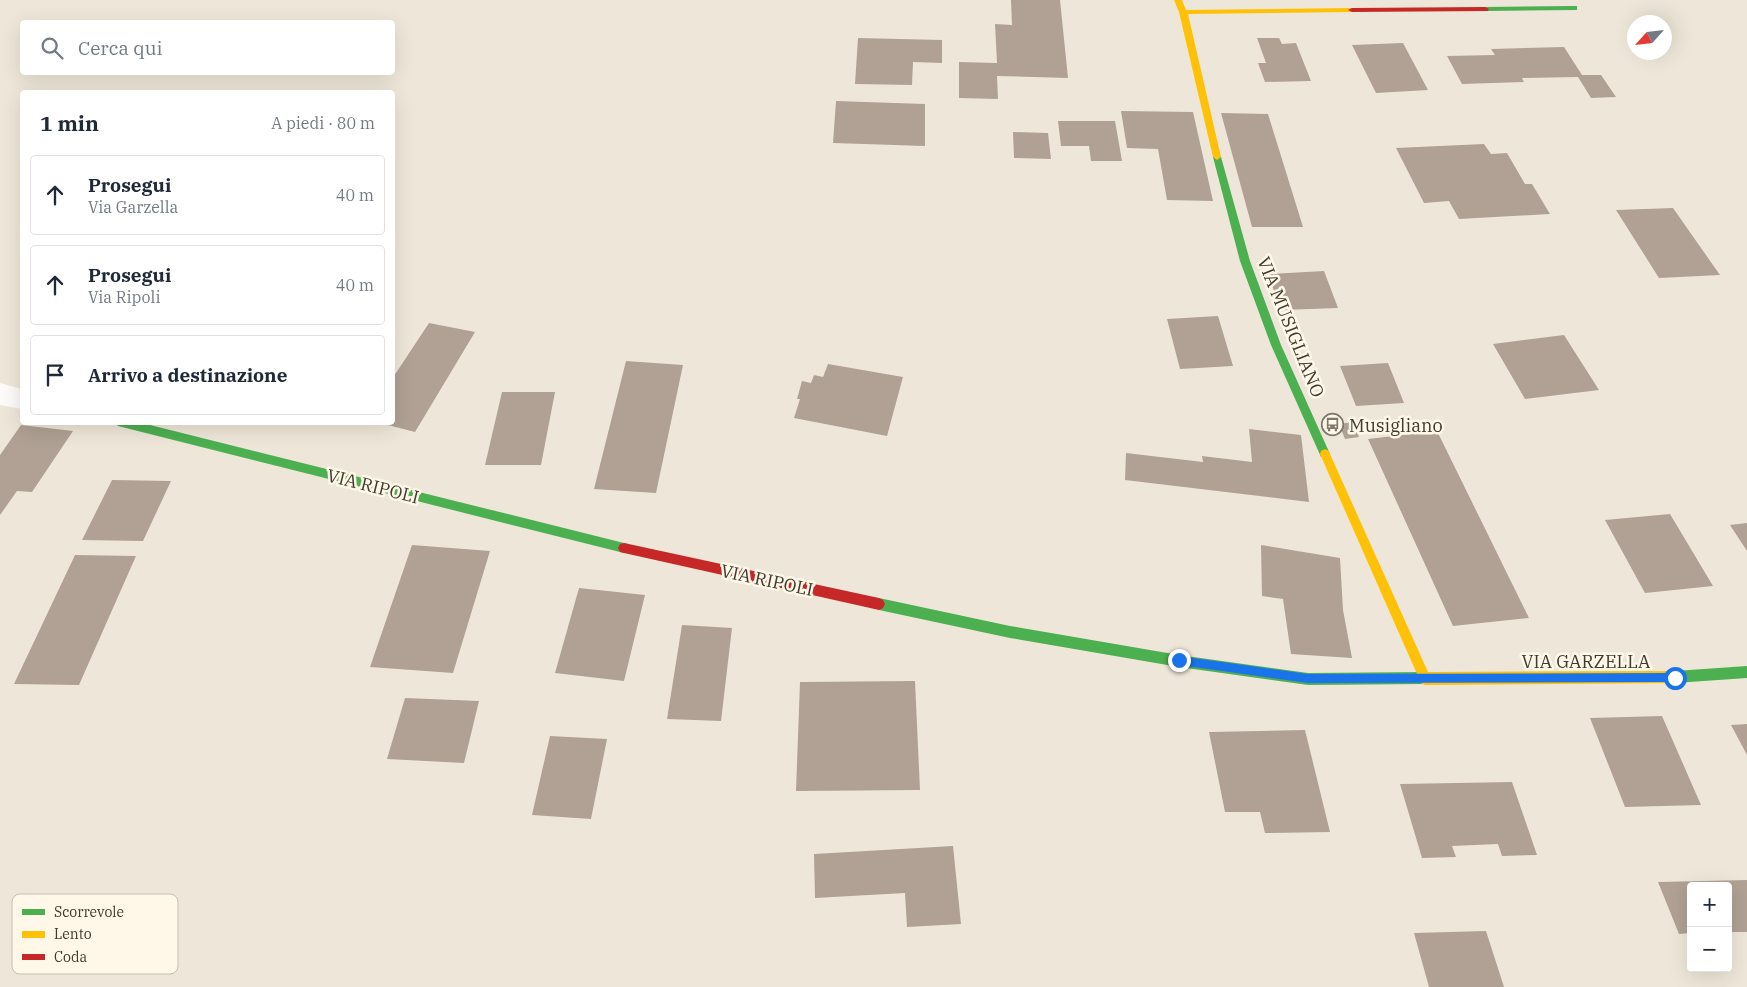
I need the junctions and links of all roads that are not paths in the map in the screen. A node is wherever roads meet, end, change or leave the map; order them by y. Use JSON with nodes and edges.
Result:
{"nodes":[{"id":1,"x":1178,"y":0,"type":"edge"},
{"id":2,"x":1574,"y":8,"type":"dead end"},
{"id":3,"x":1183,"y":12,"type":"junction"},
{"id":4,"x":0,"y":394,"type":"edge"},
{"id":5,"x":20,"y":399,"type":"edge"},
{"id":6,"x":130,"y":425,"type":"edge"},
{"id":7,"x":1747,"y":672,"type":"edge"},
{"id":8,"x":1425,"y":679,"type":"junction"}],
"edges":[{"from":1,"to":3,"type":"street","name":"VIA MUSIGLIANO"},
{"from":2,"to":3,"type":"street"},
{"from":3,"to":8,"type":"street","name":"VIA MUSIGLIANO"},
{"from":4,"to":5,"type":"street"},
{"from":6,"to":8,"type":"street","name":"VIA RIPOLI"},
{"from":7,"to":8,"type":"street","name":"VIA GARZELLA"}]}
